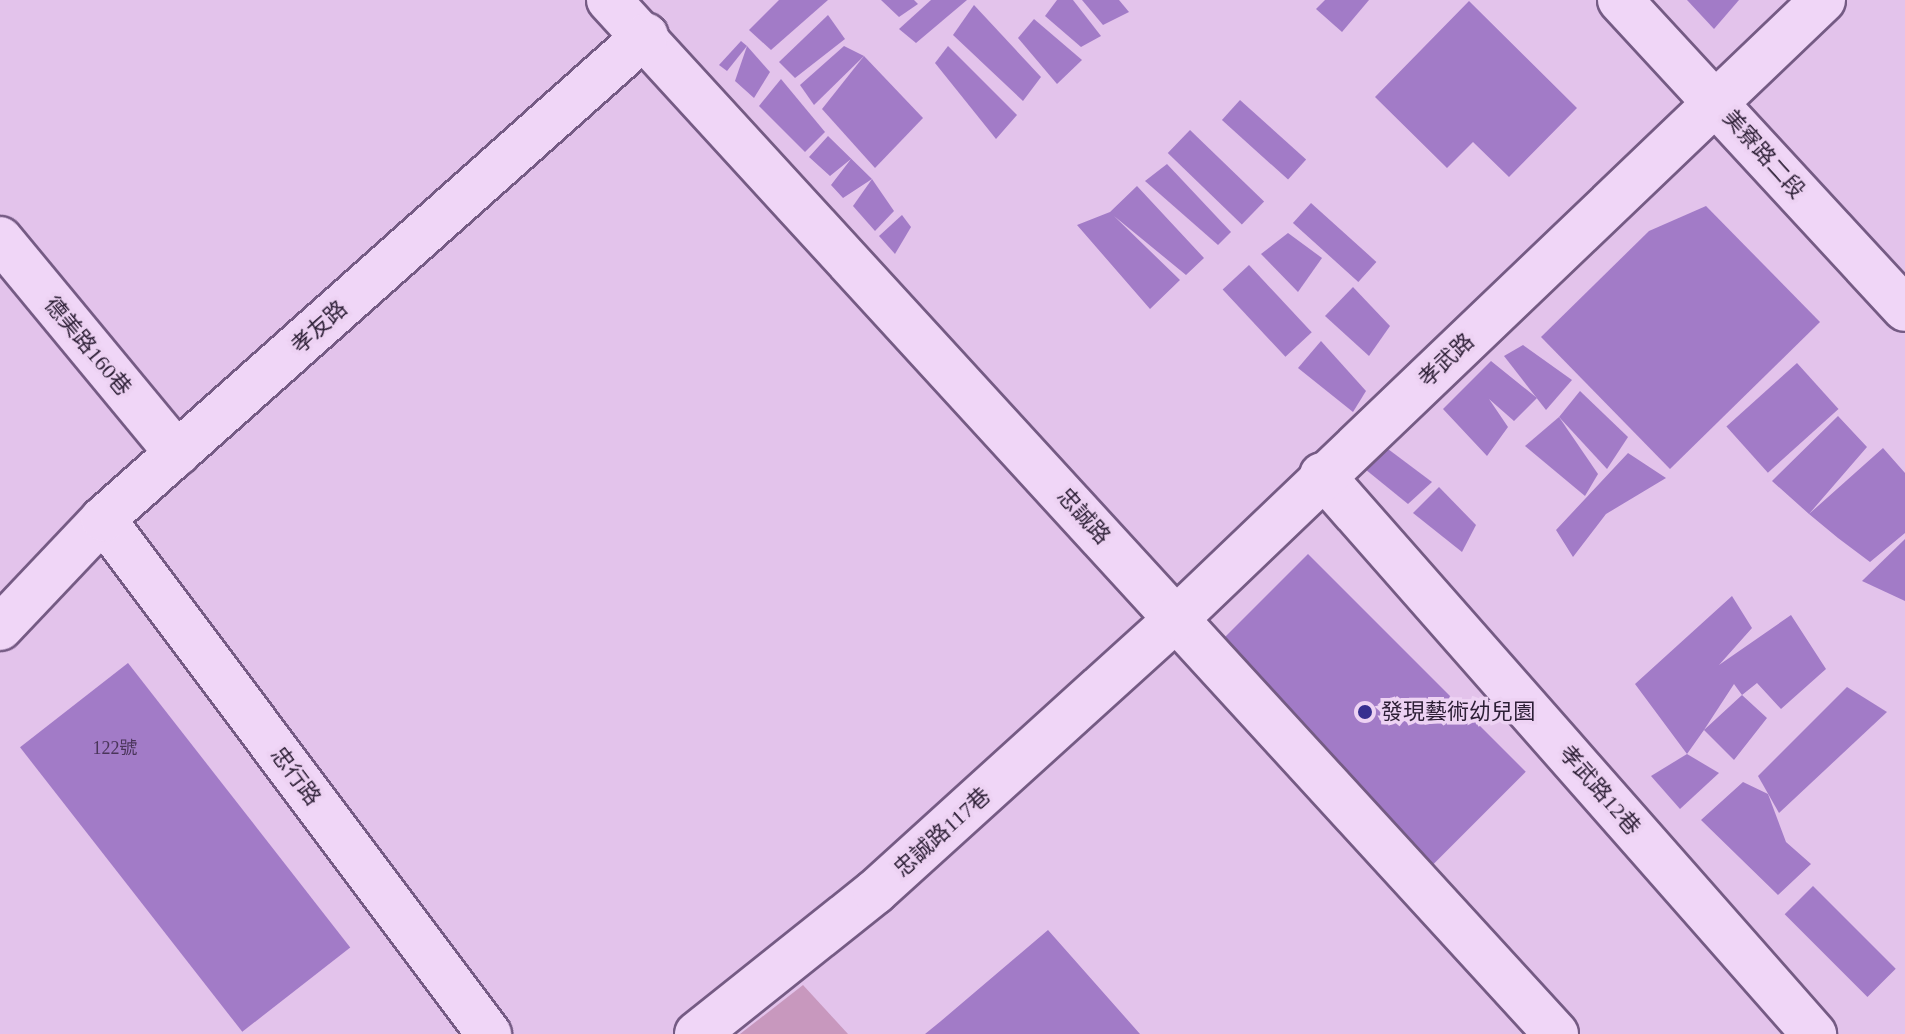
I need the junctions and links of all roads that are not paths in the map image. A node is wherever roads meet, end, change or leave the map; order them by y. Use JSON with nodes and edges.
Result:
{"nodes":[{"id":1,"x":609,"y":0,"type":"edge"},
{"id":2,"x":1620,"y":0,"type":"edge"},
{"id":3,"x":1823,"y":0,"type":"edge"},
{"id":4,"x":646,"y":35,"type":"junction"},
{"id":5,"x":1720,"y":106,"type":"junction"},
{"id":6,"x":0,"y":239,"type":"edge"},
{"id":7,"x":1905,"y":309,"type":"edge"},
{"id":8,"x":177,"y":453,"type":"junction"},
{"id":9,"x":1322,"y":475,"type":"junction"},
{"id":10,"x":103,"y":519,"type":"junction"},
{"id":11,"x":1177,"y":618,"type":"junction"},
{"id":12,"x":0,"y":628,"type":"edge"},
{"id":13,"x":489,"y":1034,"type":"edge"},
{"id":14,"x":697,"y":1034,"type":"edge"},
{"id":15,"x":1556,"y":1034,"type":"edge"},
{"id":16,"x":1814,"y":1034,"type":"edge"}],
"edges":[{"from":1,"to":4,"type":"street","name":"忠誠路"},
{"from":2,"to":5,"type":"street","name":"美寮路二段"},
{"from":3,"to":5,"type":"street","name":"孝武路"},
{"from":4,"to":8,"type":"street","name":"孝友路"},
{"from":4,"to":11,"type":"street","name":"忠誠路"},
{"from":5,"to":7,"type":"street","name":"美寮路二段"},
{"from":5,"to":9,"type":"street","name":"孝武路"},
{"from":6,"to":8,"type":"street","name":"德美路160巷"},
{"from":8,"to":10,"type":"street","name":"孝友路"},
{"from":9,"to":11,"type":"street","name":"孝武路"},
{"from":9,"to":16,"type":"street","name":"孝武路12巷"},
{"from":10,"to":12,"type":"street","name":"孝友路"},
{"from":10,"to":13,"type":"street","name":"忠行路"},
{"from":11,"to":14,"type":"street","name":"忠誠路117巷"},
{"from":11,"to":15,"type":"street","name":"忠誠路"}]}
